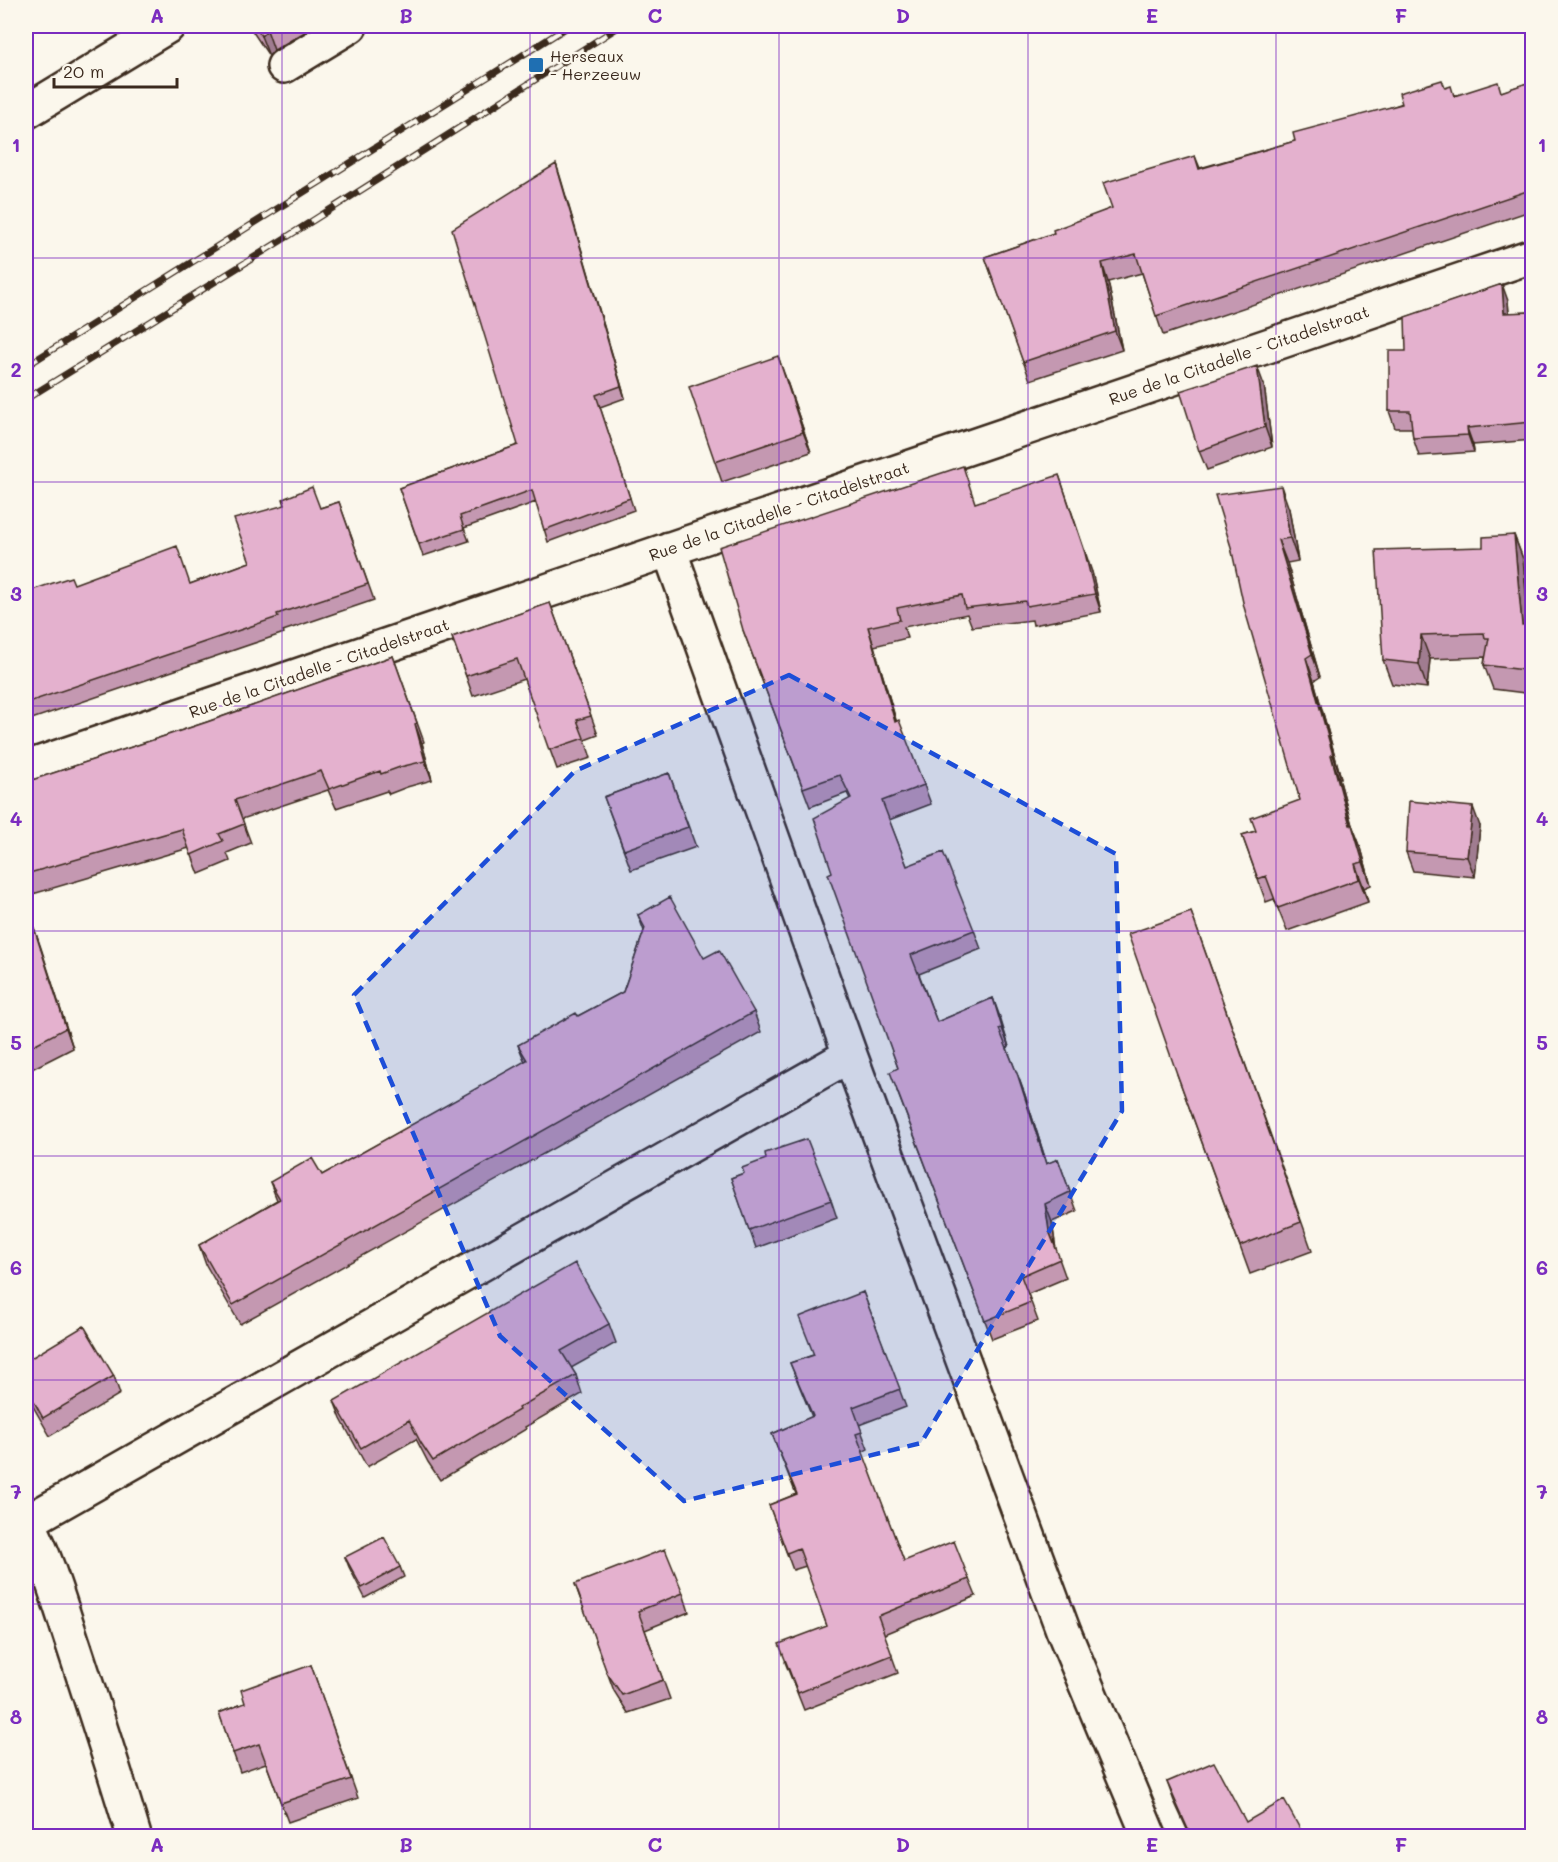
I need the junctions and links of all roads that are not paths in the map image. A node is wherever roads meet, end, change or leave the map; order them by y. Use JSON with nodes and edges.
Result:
{"nodes":[{"id":1,"x":168,"y":26,"type":"edge"},
{"id":2,"x":350,"y":26,"type":"edge"},
{"id":3,"x":284,"y":66,"type":"dead end"},
{"id":4,"x":26,"y":112,"type":"edge"},
{"id":5,"x":1533,"y":256,"type":"edge"},
{"id":6,"x":669,"y":549,"type":"junction"},
{"id":7,"x":26,"y":768,"type":"edge"},
{"id":8,"x":850,"y":1055,"type":"junction"},
{"id":9,"x":26,"y":1521,"type":"edge"},
{"id":10,"x":134,"y":1836,"type":"edge"},
{"id":11,"x":1149,"y":1836,"type":"edge"}],
"edges":[{"from":1,"to":4,"type":"street"},
{"from":2,"to":3,"type":"street"},
{"from":5,"to":6,"type":"street","name":"Rue de la Citadelle - Citadelstraat"},
{"from":6,"to":7,"type":"street","name":"Rue de la Citadelle - Citadelstraat"},
{"from":6,"to":8,"type":"street"},
{"from":8,"to":9,"type":"street"},
{"from":8,"to":11,"type":"street"},
{"from":9,"to":10,"type":"street"}]}
